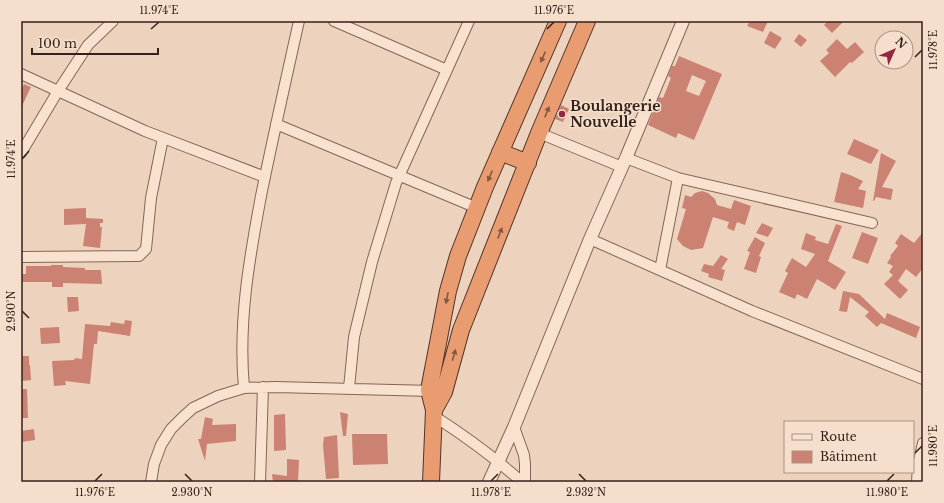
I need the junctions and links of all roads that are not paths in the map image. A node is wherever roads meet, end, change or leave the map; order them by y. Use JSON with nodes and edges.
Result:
{"nodes":[{"id":1,"x":113,"y":21,"type":"edge"},
{"id":2,"x":299,"y":21,"type":"edge"},
{"id":3,"x":469,"y":21,"type":"edge"},
{"id":4,"x":558,"y":21,"type":"edge"},
{"id":5,"x":683,"y":21,"type":"edge"},
{"id":6,"x":340,"y":22,"type":"edge"},
{"id":7,"x":582,"y":22,"type":"edge"},
{"id":8,"x":447,"y":70,"type":"junction"},
{"id":9,"x":21,"y":74,"type":"edge"},
{"id":10,"x":58,"y":91,"type":"junction"},
{"id":11,"x":276,"y":124,"type":"junction"},
{"id":12,"x":539,"y":132,"type":"junction"},
{"id":13,"x":163,"y":138,"type":"junction"},
{"id":14,"x":500,"y":152,"type":"junction"},
{"id":15,"x":21,"y":153,"type":"edge"},
{"id":16,"x":624,"y":162,"type":"junction"},
{"id":17,"x":528,"y":163,"type":"junction"},
{"id":18,"x":399,"y":176,"type":"junction"},
{"id":19,"x":265,"y":177,"type":"junction"},
{"id":20,"x":678,"y":178,"type":"junction"},
{"id":21,"x":477,"y":208,"type":"junction"},
{"id":22,"x":872,"y":223,"type":"dead end"},
{"id":23,"x":590,"y":239,"type":"junction"},
{"id":24,"x":21,"y":257,"type":"edge"},
{"id":25,"x":660,"y":270,"type":"junction"},
{"id":26,"x":923,"y":379,"type":"edge"},
{"id":27,"x":263,"y":387,"type":"junction"},
{"id":28,"x":244,"y":388,"type":"junction"},
{"id":29,"x":349,"y":388,"type":"junction"},
{"id":30,"x":436,"y":391,"type":"junction"},
{"id":31,"x":434,"y":413,"type":"junction"},
{"id":32,"x":514,"y":427,"type":"junction"},
{"id":33,"x":923,"y":443,"type":"edge"},
{"id":34,"x":499,"y":462,"type":"junction"},
{"id":35,"x":151,"y":482,"type":"edge"},
{"id":36,"x":260,"y":482,"type":"edge"},
{"id":37,"x":431,"y":482,"type":"edge"},
{"id":38,"x":489,"y":482,"type":"edge"},
{"id":39,"x":522,"y":482,"type":"edge"},
{"id":40,"x":525,"y":482,"type":"edge"},
{"id":41,"x":917,"y":482,"type":"edge"}],
"edges":[{"from":1,"to":10,"type":"street"},
{"from":2,"to":11,"type":"street"},
{"from":3,"to":8,"type":"street"},
{"from":4,"to":14,"type":"highway","one_way":true},
{"from":5,"to":16,"type":"street"},
{"from":6,"to":8,"type":"street"},
{"from":12,"to":7,"type":"highway","one_way":true},
{"from":8,"to":18,"type":"street"},
{"from":9,"to":10,"type":"street"},
{"from":10,"to":13,"type":"street"},
{"from":10,"to":15,"type":"street"},
{"from":11,"to":18,"type":"street"},
{"from":11,"to":19,"type":"street"},
{"from":12,"to":16,"type":"street"},
{"from":12,"to":17,"type":"highway"},
{"from":13,"to":19,"type":"street"},
{"from":13,"to":24,"type":"street"},
{"from":14,"to":17,"type":"highway"},
{"from":14,"to":21,"type":"highway","one_way":true},
{"from":16,"to":20,"type":"street"},
{"from":16,"to":23,"type":"street"},
{"from":30,"to":17,"type":"highway","one_way":true},
{"from":18,"to":21,"type":"street"},
{"from":18,"to":29,"type":"street"},
{"from":19,"to":28,"type":"street"},
{"from":20,"to":22,"type":"street"},
{"from":20,"to":25,"type":"street"},
{"from":21,"to":30,"type":"highway","one_way":true},
{"from":23,"to":25,"type":"street"},
{"from":23,"to":32,"type":"street"},
{"from":25,"to":26,"type":"street"},
{"from":27,"to":28,"type":"street"},
{"from":27,"to":29,"type":"street"},
{"from":27,"to":36,"type":"street"},
{"from":28,"to":35,"type":"street"},
{"from":29,"to":30,"type":"street"},
{"from":30,"to":31,"type":"highway"},
{"from":31,"to":34,"type":"street"},
{"from":31,"to":37,"type":"highway"},
{"from":32,"to":34,"type":"street"},
{"from":32,"to":40,"type":"street"},
{"from":33,"to":41,"type":"street"},
{"from":34,"to":38,"type":"street"},
{"from":34,"to":39,"type":"street"}]}
